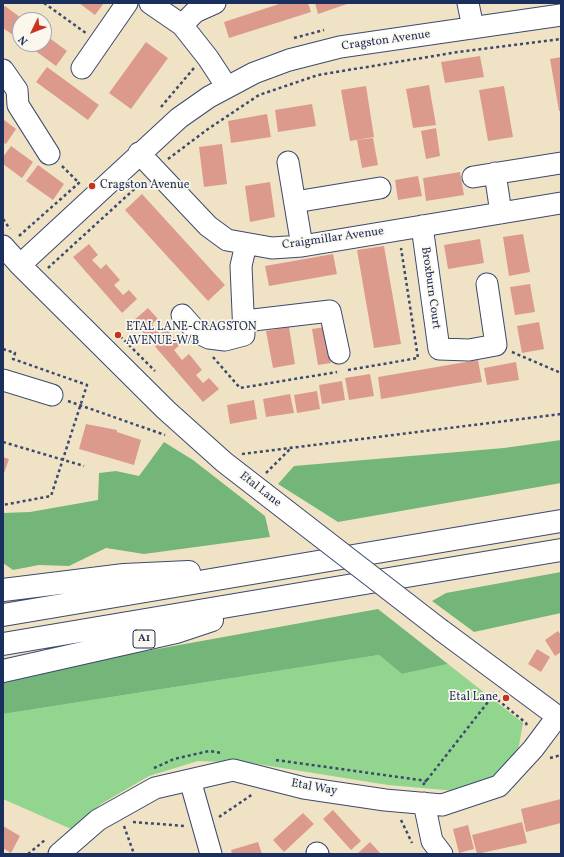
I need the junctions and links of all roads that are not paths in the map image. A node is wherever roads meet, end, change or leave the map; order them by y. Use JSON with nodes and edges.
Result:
{"nodes":[{"id":1,"x":127,"y":3,"type":"edge"},
{"id":2,"x":150,"y":3,"type":"edge"},
{"id":3,"x":215,"y":3,"type":"edge"},
{"id":4,"x":468,"y":3,"type":"edge"},
{"id":5,"x":561,"y":15,"type":"edge"},
{"id":6,"x":182,"y":25,"type":"junction"},
{"id":7,"x":473,"y":28,"type":"junction"},
{"id":8,"x":82,"y":68,"type":"dead end"},
{"id":9,"x":3,"y":70,"type":"edge"},
{"id":10,"x":227,"y":87,"type":"junction"},
{"id":11,"x":139,"y":153,"type":"junction"},
{"id":12,"x":49,"y":154,"type":"road end"},
{"id":13,"x":288,"y":162,"type":"dead end"},
{"id":14,"x":561,"y":163,"type":"edge"},
{"id":15,"x":495,"y":173,"type":"junction"},
{"id":16,"x":473,"y":177,"type":"dead end"},
{"id":17,"x":380,"y":188,"type":"dead end"},
{"id":18,"x":295,"y":202,"type":"junction"},
{"id":19,"x":561,"y":203,"type":"edge"},
{"id":20,"x":501,"y":213,"type":"junction"},
{"id":21,"x":422,"y":226,"type":"junction"},
{"id":22,"x":246,"y":244,"type":"junction"},
{"id":23,"x":3,"y":246,"type":"edge"},
{"id":24,"x":302,"y":246,"type":"junction"},
{"id":25,"x":20,"y":265,"type":"junction"},
{"id":26,"x":487,"y":284,"type":"dead end"},
{"id":27,"x":182,"y":315,"type":"dead end"},
{"id":28,"x":244,"y":328,"type":"junction"},
{"id":29,"x":339,"y":353,"type":"dead end"},
{"id":30,"x":3,"y":380,"type":"edge"},
{"id":31,"x":52,"y":395,"type":"road end"},
{"id":32,"x":561,"y":521,"type":"edge"},
{"id":33,"x":561,"y":550,"type":"edge"},
{"id":34,"x":280,"y":569,"type":"junction"},
{"id":35,"x":3,"y":590,"type":"edge"},
{"id":36,"x":283,"y":597,"type":"junction"},
{"id":37,"x":3,"y":615,"type":"edge"},
{"id":38,"x":3,"y":644,"type":"edge"},
{"id":39,"x":3,"y":671,"type":"edge"},
{"id":40,"x":559,"y":718,"type":"edge"},
{"id":41,"x":190,"y":780,"type":"junction"},
{"id":42,"x":409,"y":802,"type":"junction"},
{"id":43,"x":59,"y":854,"type":"edge"},
{"id":44,"x":210,"y":854,"type":"edge"},
{"id":45,"x":442,"y":854,"type":"edge"}],
"edges":[{"from":1,"to":8,"type":"street"},
{"from":2,"to":6,"type":"street"},
{"from":3,"to":6,"type":"street"},
{"from":4,"to":7,"type":"street"},
{"from":5,"to":7,"type":"street","name":"Cragston Avenue"},
{"from":6,"to":10,"type":"street"},
{"from":7,"to":10,"type":"street","name":"Cragston Avenue"},
{"from":9,"to":12,"type":"street"},
{"from":10,"to":11,"type":"street","name":"Cragston Avenue"},
{"from":11,"to":22,"type":"street","name":"Craigmillar Avenue"},
{"from":11,"to":25,"type":"street","name":"Cragston Avenue"},
{"from":13,"to":18,"type":"street"},
{"from":14,"to":15,"type":"street"},
{"from":15,"to":16,"type":"street"},
{"from":15,"to":20,"type":"street"},
{"from":17,"to":18,"type":"street"},
{"from":18,"to":24,"type":"street"},
{"from":19,"to":20,"type":"street","name":"Craigmillar Avenue"},
{"from":20,"to":21,"type":"street","name":"Craigmillar Avenue"},
{"from":21,"to":24,"type":"street","name":"Craigmillar Avenue"},
{"from":21,"to":26,"type":"street","name":"Broxburn Court"},
{"from":22,"to":24,"type":"street","name":"Craigmillar Avenue"},
{"from":22,"to":28,"type":"street"},
{"from":23,"to":25,"type":"street","name":"Etal Lane"},
{"from":25,"to":40,"type":"street","name":"Etal Lane","bridge":true},
{"from":27,"to":28,"type":"street"},
{"from":28,"to":29,"type":"street"},
{"from":30,"to":31,"type":"street"},
{"from":32,"to":34,"type":"highway"},
{"from":33,"to":36,"type":"highway","number":"A1"},
{"from":34,"to":35,"type":"highway"},
{"from":34,"to":37,"type":"highway"},
{"from":36,"to":38,"type":"highway","number":"A1"},
{"from":36,"to":39,"type":"highway","number":"A1"},
{"from":40,"to":42,"type":"street","name":"Etal Way"},
{"from":41,"to":42,"type":"street","name":"Etal Way"},
{"from":41,"to":43,"type":"street","name":"Etal Way"},
{"from":41,"to":44,"type":"street"},
{"from":42,"to":45,"type":"street"}]}
